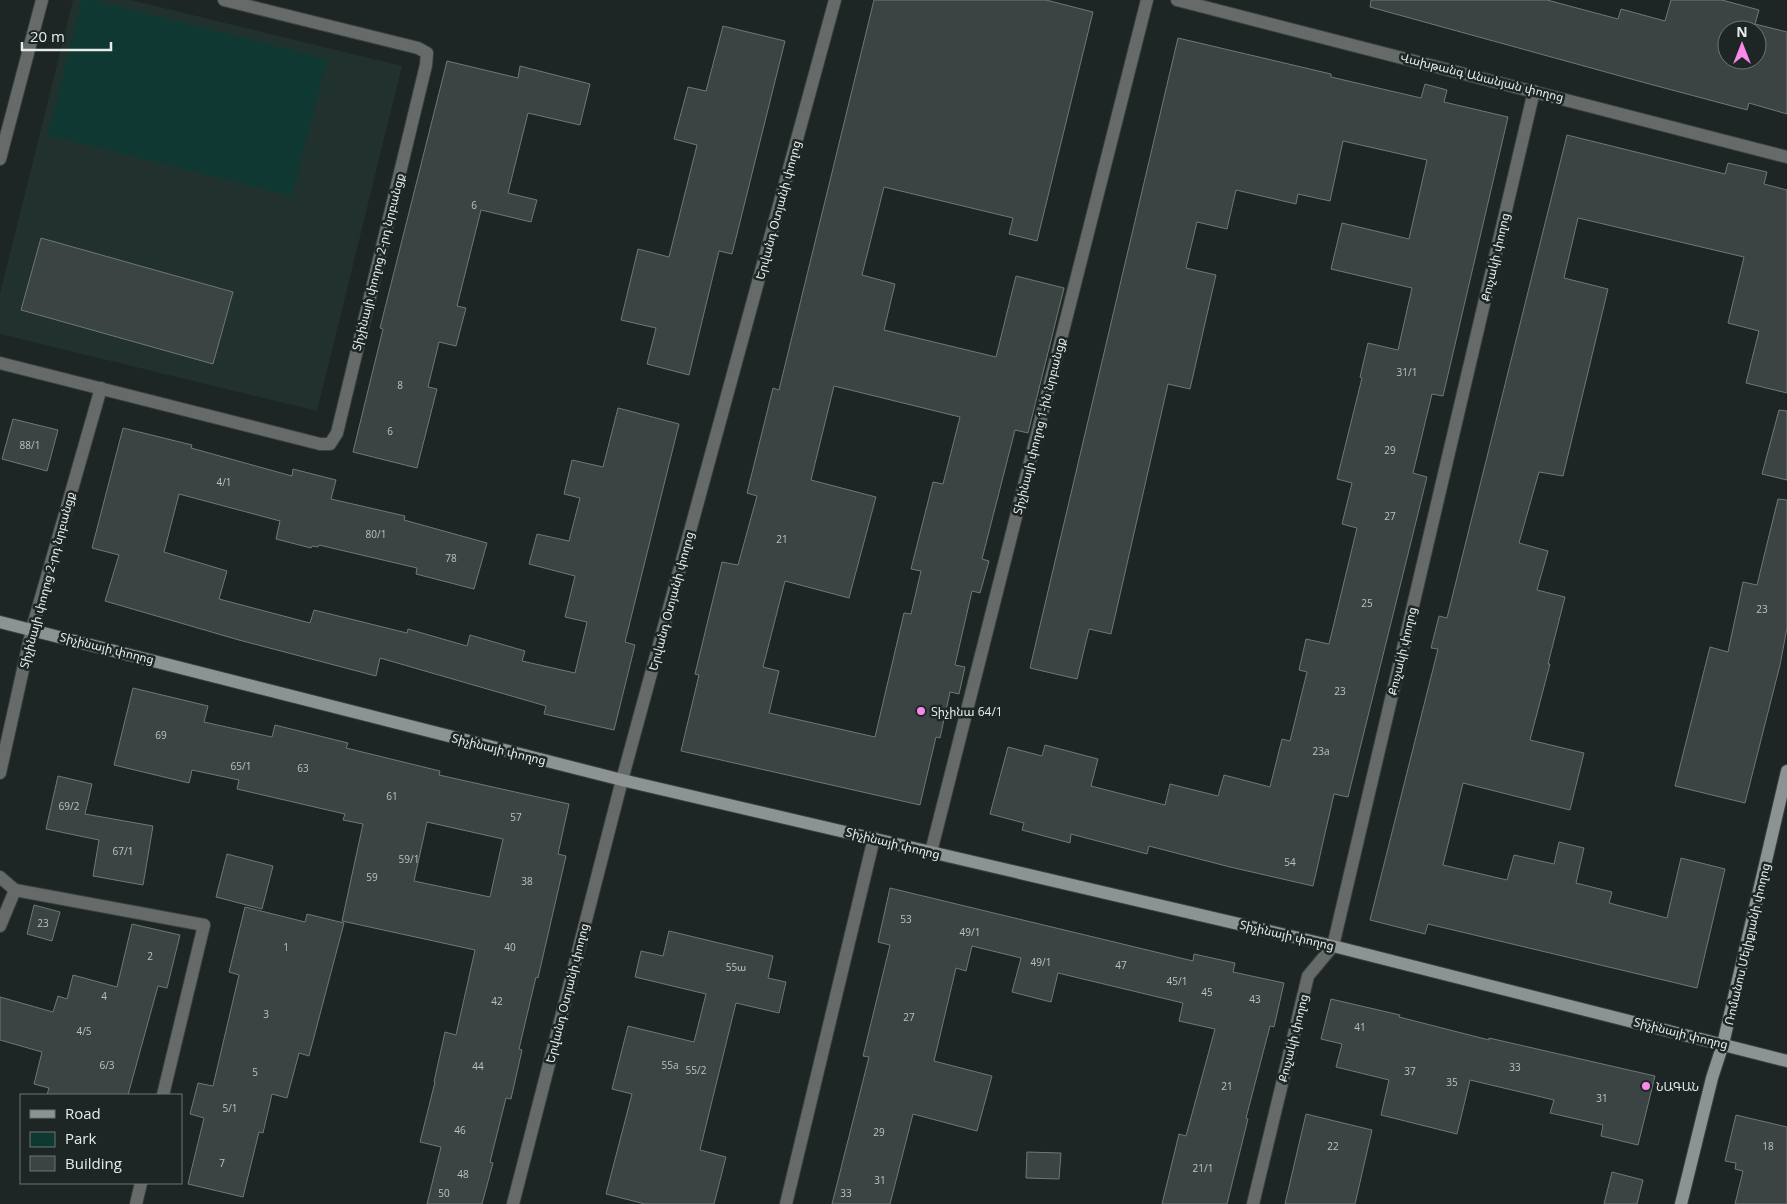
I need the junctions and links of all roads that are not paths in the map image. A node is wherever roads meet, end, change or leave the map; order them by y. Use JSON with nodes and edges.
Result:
{"nodes":[{"id":1,"x":42,"y":0,"type":"edge"},
{"id":2,"x":224,"y":0,"type":"edge"},
{"id":3,"x":835,"y":0,"type":"edge"},
{"id":4,"x":1147,"y":0,"type":"edge"},
{"id":5,"x":1177,"y":0,"type":"edge"},
{"id":6,"x":1534,"y":90,"type":"junction"},
{"id":7,"x":1787,"y":157,"type":"edge"},
{"id":8,"x":0,"y":159,"type":"edge"},
{"id":9,"x":0,"y":363,"type":"edge"},
{"id":10,"x":101,"y":388,"type":"junction"},
{"id":11,"x":0,"y":622,"type":"edge"},
{"id":12,"x":32,"y":629,"type":"junction"},
{"id":13,"x":1787,"y":771,"type":"edge"},
{"id":14,"x":0,"y":773,"type":"edge"},
{"id":15,"x":622,"y":780,"type":"junction"},
{"id":16,"x":874,"y":838,"type":"junction"},
{"id":17,"x":931,"y":852,"type":"junction"},
{"id":18,"x":0,"y":877,"type":"edge"},
{"id":19,"x":15,"y":890,"type":"junction"},
{"id":20,"x":0,"y":926,"type":"edge"},
{"id":21,"x":1333,"y":946,"type":"junction"},
{"id":22,"x":1724,"y":1044,"type":"junction"},
{"id":23,"x":1787,"y":1061,"type":"edge"},
{"id":24,"x":163,"y":1094,"type":"edge"},
{"id":25,"x":141,"y":1184,"type":"edge"},
{"id":26,"x":136,"y":1204,"type":"edge"},
{"id":27,"x":513,"y":1204,"type":"edge"},
{"id":28,"x":786,"y":1204,"type":"edge"},
{"id":29,"x":1252,"y":1204,"type":"edge"},
{"id":30,"x":1681,"y":1204,"type":"edge"}],
"edges":[{"from":1,"to":8,"type":"street"},
{"from":2,"to":10,"type":"street","name":"Տիչինայի փողոց 2-րդ նրբանցք"},
{"from":3,"to":15,"type":"street","name":"Երվանդ Օտյանի փողոց"},
{"from":4,"to":17,"type":"street","name":"Տիչինայի փողոց 1-ին նրբանցք"},
{"from":5,"to":6,"type":"street","name":"Վախթանգ Անանյան փողոց"},
{"from":6,"to":7,"type":"street","name":"Վախթանգ Անանյան փողոց"},
{"from":6,"to":21,"type":"street","name":"Քուչակի փողոց"},
{"from":9,"to":10,"type":"street","name":"Տիչինայի փողոց 2-րդ նրբանցք"},
{"from":10,"to":12,"type":"street","name":"Տիչինայի փողոց 2-րդ նրբանցք"},
{"from":11,"to":12,"type":"main road","name":"Տիչինայի փողոց"},
{"from":12,"to":14,"type":"street","name":"Տիչինայի փողոց 2-րդ նրբանցք"},
{"from":12,"to":15,"type":"main road","name":"Տիչինայի փողոց"},
{"from":13,"to":22,"type":"main road","name":"Ռոմանոս Մելիքյանի փողոց"},
{"from":15,"to":16,"type":"main road","name":"Տիչինայի փողոց"},
{"from":15,"to":27,"type":"street","name":"Երվանդ Օտյանի փողոց"},
{"from":16,"to":17,"type":"main road","name":"Տիչինայի փողոց"},
{"from":16,"to":28,"type":"street"},
{"from":17,"to":21,"type":"main road","name":"Տիչինայի փողոց"},
{"from":18,"to":19,"type":"street"},
{"from":19,"to":20,"type":"street"},
{"from":19,"to":24,"type":"street"},
{"from":21,"to":22,"type":"main road","name":"Տիչինայի փողոց"},
{"from":21,"to":29,"type":"street","name":"Քուչակի փողոց"},
{"from":22,"to":23,"type":"main road","name":"Տիչինայի փողոց"},
{"from":22,"to":30,"type":"main road","name":"Ռոմանոս Մելիքյանի փողոց"},
{"from":25,"to":26,"type":"street"}]}
